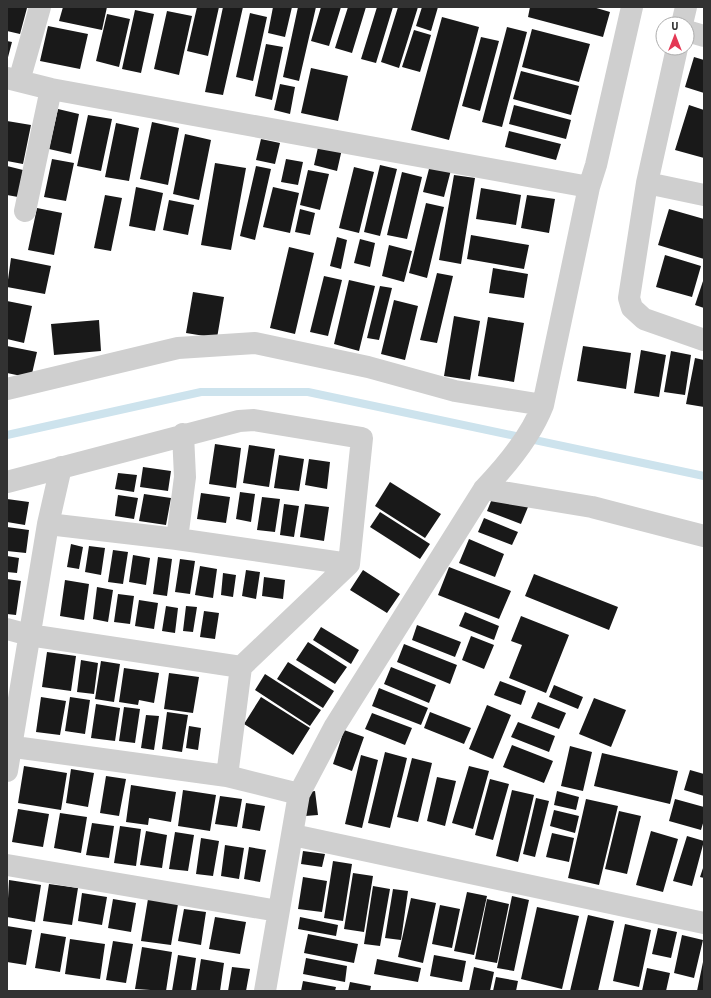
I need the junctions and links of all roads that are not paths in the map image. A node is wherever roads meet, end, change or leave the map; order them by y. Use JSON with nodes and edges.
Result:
{"nodes":[{"id":1,"x":40,"y":7,"type":"edge"},
{"id":2,"x":632,"y":7,"type":"edge"},
{"id":3,"x":675,"y":56,"type":"edge"},
{"id":4,"x":13,"y":80,"type":"edge"},
{"id":5,"x":51,"y":90,"type":"junction"},
{"id":6,"x":647,"y":183,"type":"junction"},
{"id":7,"x":589,"y":187,"type":"junction"},
{"id":8,"x":704,"y":195,"type":"edge"},
{"id":9,"x":25,"y":211,"type":"dead end"},
{"id":10,"x":704,"y":340,"type":"edge"},
{"id":11,"x":7,"y":388,"type":"edge"},
{"id":12,"x":541,"y":410,"type":"junction"},
{"id":13,"x":184,"y":434,"type":"junction"},
{"id":14,"x":61,"y":467,"type":"junction"},
{"id":15,"x":7,"y":482,"type":"edge"},
{"id":16,"x":484,"y":489,"type":"junction"},
{"id":17,"x":48,"y":524,"type":"junction"},
{"id":18,"x":704,"y":536,"type":"edge"},
{"id":19,"x":177,"y":539,"type":"junction"},
{"id":20,"x":349,"y":564,"type":"junction"},
{"id":21,"x":7,"y":629,"type":"edge"},
{"id":22,"x":30,"y":635,"type":"junction"},
{"id":23,"x":241,"y":667,"type":"junction"},
{"id":24,"x":9,"y":747,"type":"edge"},
{"id":25,"x":7,"y":771,"type":"edge"},
{"id":26,"x":227,"y":776,"type":"junction"},
{"id":27,"x":299,"y":794,"type":"junction"},
{"id":28,"x":293,"y":835,"type":"junction"},
{"id":29,"x":7,"y":865,"type":"edge"},
{"id":30,"x":278,"y":912,"type":"junction"},
{"id":31,"x":704,"y":924,"type":"edge"},
{"id":32,"x":265,"y":991,"type":"edge"}],
"edges":[{"from":1,"to":4,"type":"street"},
{"from":2,"to":7,"type":"street"},
{"from":3,"to":6,"type":"street"},
{"from":4,"to":5,"type":"street"},
{"from":5,"to":7,"type":"street"},
{"from":5,"to":9,"type":"street"},
{"from":6,"to":8,"type":"street"},
{"from":6,"to":10,"type":"street"},
{"from":7,"to":12,"type":"street"},
{"from":11,"to":12,"type":"street"},
{"from":12,"to":16,"type":"street"},
{"from":13,"to":14,"type":"street"},
{"from":13,"to":19,"type":"street"},
{"from":13,"to":20,"type":"street"},
{"from":14,"to":15,"type":"street"},
{"from":14,"to":17,"type":"street"},
{"from":16,"to":18,"type":"street"},
{"from":16,"to":27,"type":"street"},
{"from":17,"to":19,"type":"street"},
{"from":17,"to":22,"type":"street"},
{"from":19,"to":20,"type":"street"},
{"from":20,"to":23,"type":"street"},
{"from":21,"to":22,"type":"street"},
{"from":22,"to":23,"type":"street"},
{"from":22,"to":24,"type":"street"},
{"from":23,"to":26,"type":"street"},
{"from":24,"to":25,"type":"street"},
{"from":24,"to":26,"type":"street"},
{"from":26,"to":27,"type":"street"},
{"from":27,"to":28,"type":"street"},
{"from":28,"to":30,"type":"street"},
{"from":28,"to":31,"type":"street"},
{"from":29,"to":30,"type":"street"},
{"from":30,"to":32,"type":"street"}]}
